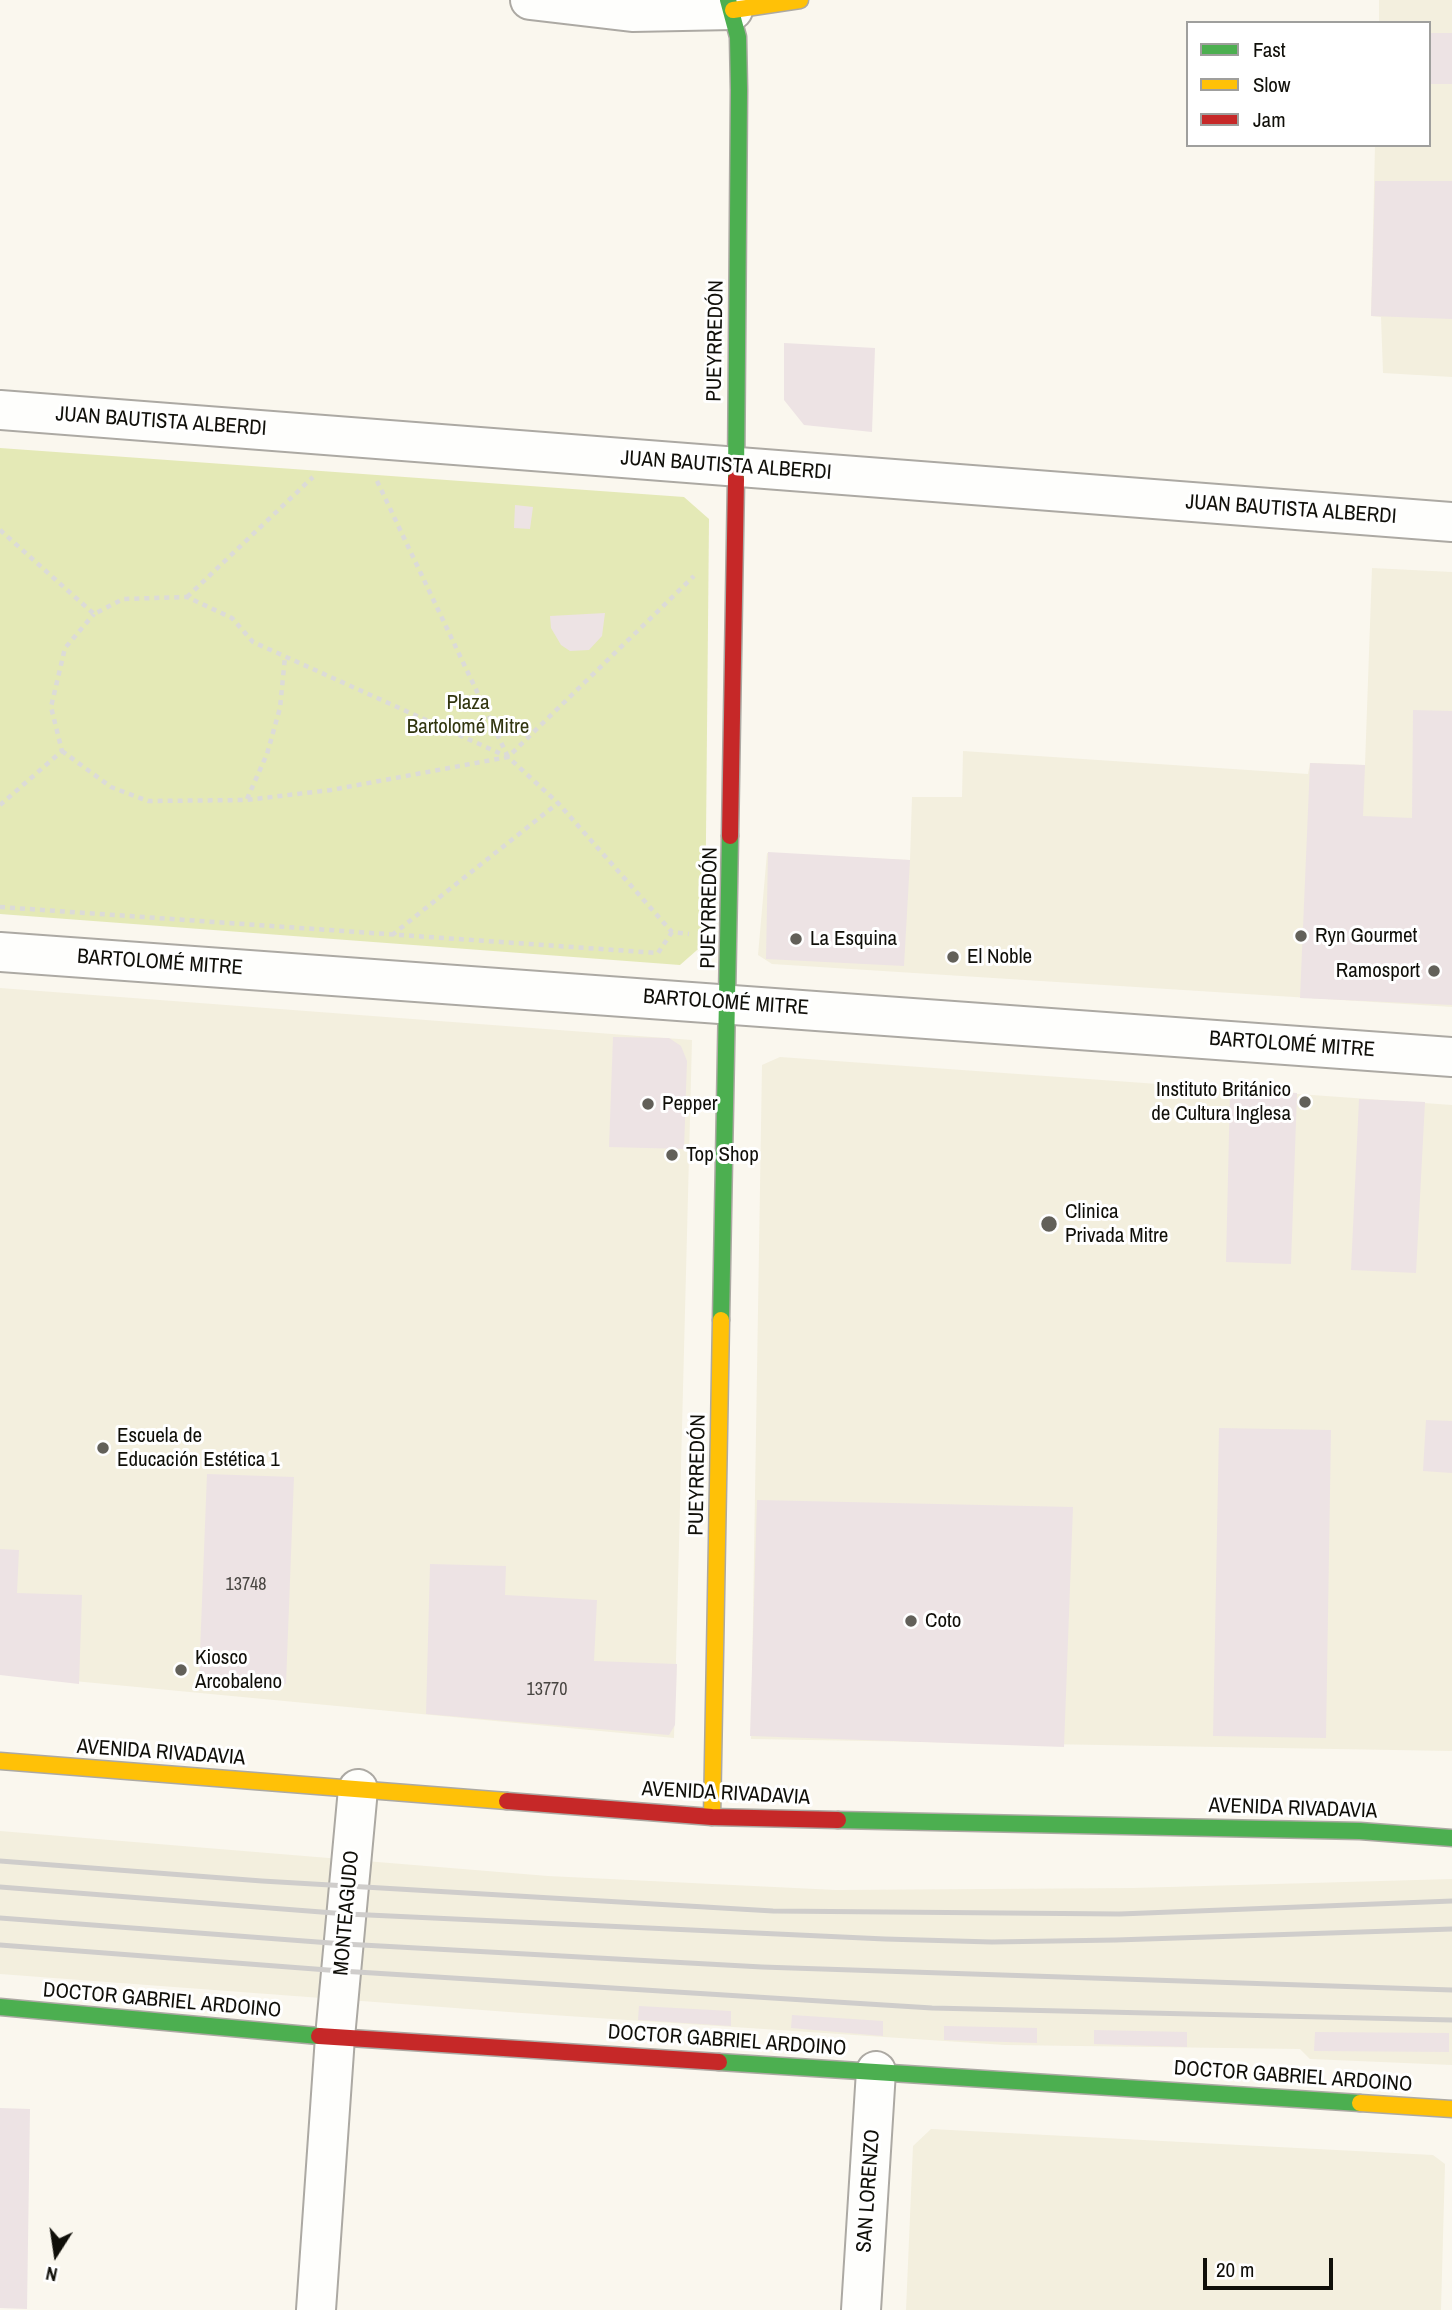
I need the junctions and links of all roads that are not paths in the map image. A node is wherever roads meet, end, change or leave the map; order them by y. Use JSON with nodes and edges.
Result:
{"nodes":[{"id":1,"x":530,"y":0,"type":"edge"},
{"id":2,"x":800,"y":0,"type":"edge"},
{"id":3,"x":731,"y":5,"type":"edge"},
{"id":4,"x":0,"y":410,"type":"edge"},
{"id":5,"x":736,"y":467,"type":"junction"},
{"id":6,"x":1452,"y":523,"type":"edge"},
{"id":7,"x":0,"y":952,"type":"edge"},
{"id":8,"x":729,"y":1003,"type":"junction"},
{"id":9,"x":1452,"y":1057,"type":"edge"},
{"id":10,"x":0,"y":1761,"type":"edge"},
{"id":11,"x":358,"y":1789,"type":"junction"},
{"id":12,"x":712,"y":1817,"type":"junction"},
{"id":13,"x":1413,"y":1819,"type":"dead end"},
{"id":14,"x":1360,"y":1831,"type":"junction"},
{"id":15,"x":1452,"y":1839,"type":"edge"},
{"id":16,"x":0,"y":2007,"type":"edge"},
{"id":17,"x":335,"y":2037,"type":"junction"},
{"id":18,"x":876,"y":2071,"type":"junction"},
{"id":19,"x":1452,"y":2109,"type":"edge"},
{"id":20,"x":316,"y":2310,"type":"edge"},
{"id":21,"x":861,"y":2310,"type":"edge"}],
"edges":[{"from":1,"to":3,"type":"street"},
{"from":2,"to":3,"type":"main road"},
{"from":3,"to":5,"type":"main road","name":"PUEYRREDÓN"},
{"from":4,"to":5,"type":"street","name":"JUAN BAUTISTA ALBERDI"},
{"from":5,"to":6,"type":"street","name":"JUAN BAUTISTA ALBERDI"},
{"from":5,"to":8,"type":"main road","name":"PUEYRREDÓN"},
{"from":7,"to":8,"type":"street","name":"BARTOLOMÉ MITRE"},
{"from":8,"to":9,"type":"street","name":"BARTOLOMÉ MITRE"},
{"from":8,"to":12,"type":"main road","name":"PUEYRREDÓN"},
{"from":10,"to":11,"type":"main road","name":"AVENIDA RIVADAVIA"},
{"from":11,"to":12,"type":"main road","name":"AVENIDA RIVADAVIA"},
{"from":11,"to":17,"type":"street","name":"MONTEAGUDO"},
{"from":12,"to":14,"type":"main road","name":"AVENIDA RIVADAVIA"},
{"from":13,"to":14,"type":"main road"},
{"from":14,"to":15,"type":"main road","name":"AVENIDA RIVADAVIA"},
{"from":16,"to":17,"type":"main road","name":"DOCTOR GABRIEL ARDOINO"},
{"from":17,"to":18,"type":"main road","name":"DOCTOR GABRIEL ARDOINO"},
{"from":17,"to":20,"type":"street","name":"MONTEAGUDO"},
{"from":18,"to":19,"type":"main road","name":"DOCTOR GABRIEL ARDOINO"},
{"from":18,"to":21,"type":"street","name":"SAN LORENZO"}]}
